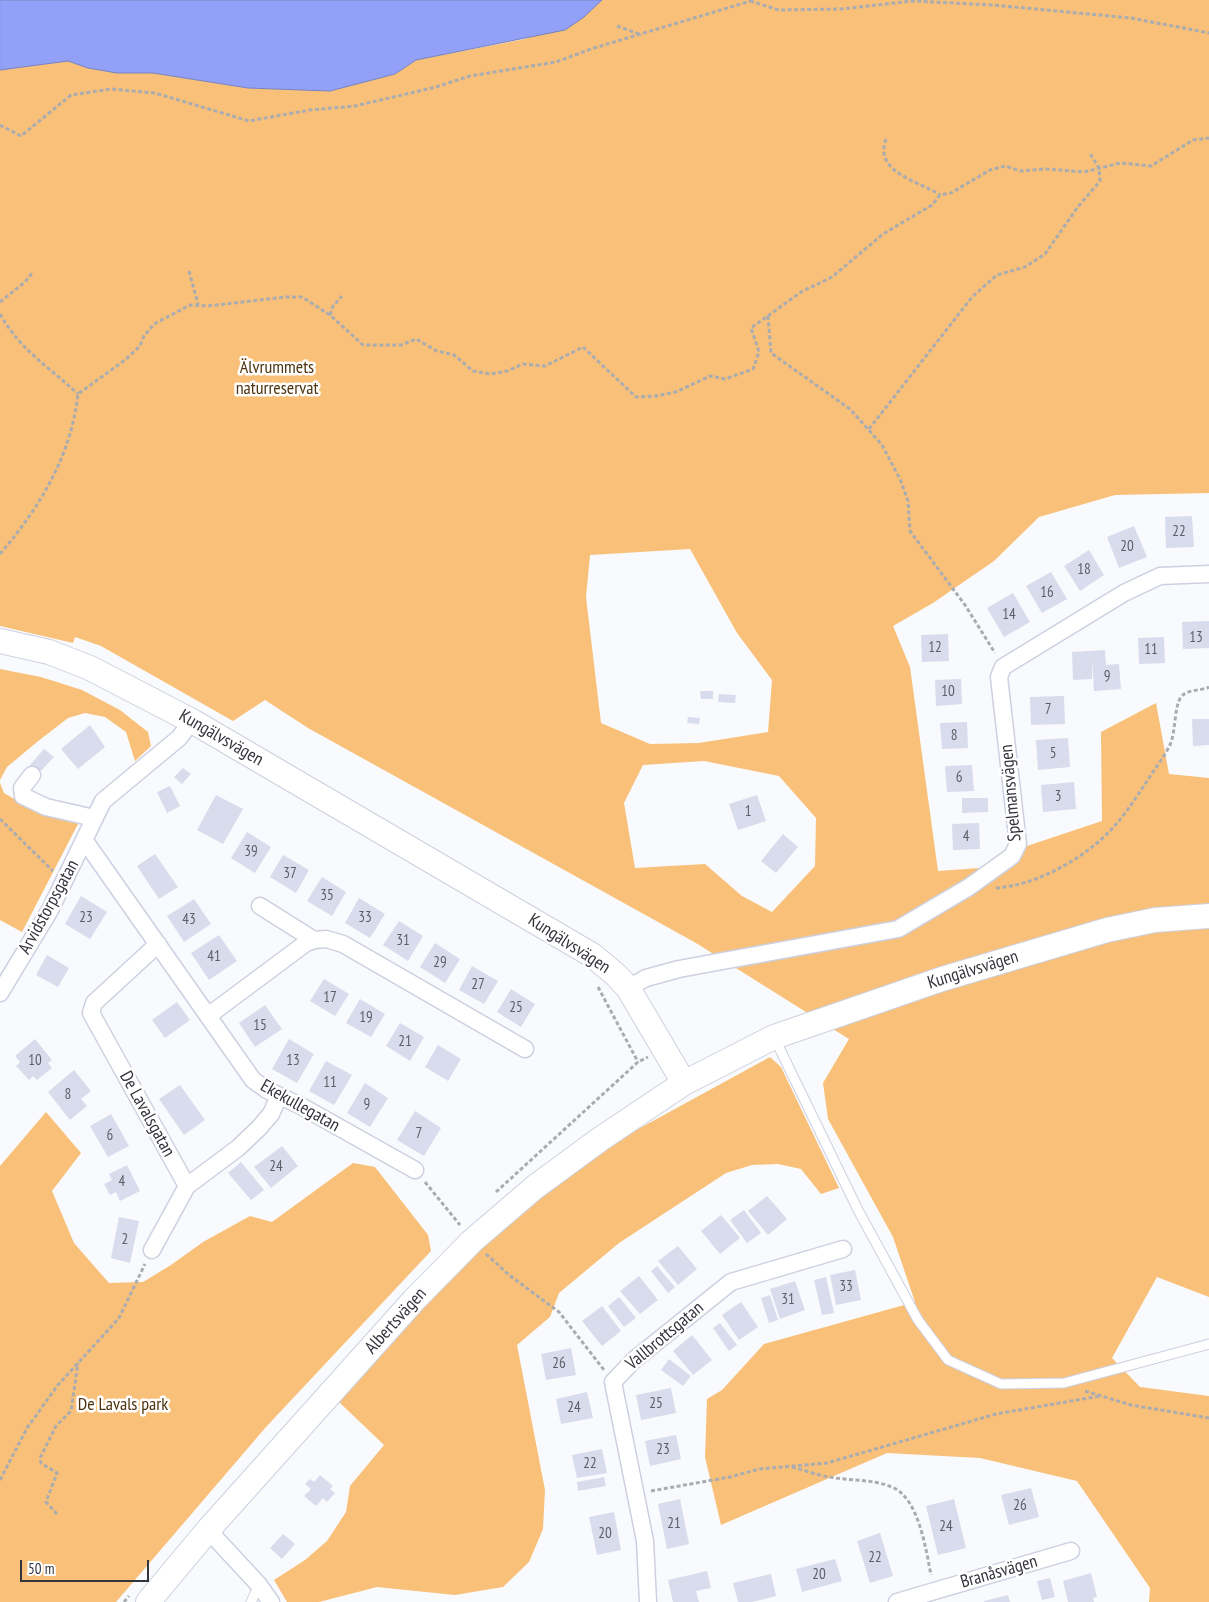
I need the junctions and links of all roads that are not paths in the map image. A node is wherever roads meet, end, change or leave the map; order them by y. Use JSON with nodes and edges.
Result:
{"nodes":[{"id":1,"x":1209,"y":574,"type":"edge"},
{"id":2,"x":0,"y":641,"type":"edge"},
{"id":3,"x":192,"y":721,"type":"junction"},
{"id":4,"x":32,"y":775,"type":"dead end"},
{"id":5,"x":94,"y":818,"type":"junction"},
{"id":6,"x":85,"y":841,"type":"junction"},
{"id":7,"x":260,"y":906,"type":"dead end"},
{"id":8,"x":1209,"y":916,"type":"edge"},
{"id":9,"x":314,"y":940,"type":"junction"},
{"id":10,"x":158,"y":944,"type":"junction"},
{"id":11,"x":628,"y":988,"type":"junction"},
{"id":12,"x":0,"y":993,"type":"edge"},
{"id":13,"x":208,"y":1016,"type":"junction"},
{"id":14,"x":774,"y":1037,"type":"junction"},
{"id":15,"x":525,"y":1049,"type":"dead end"},
{"id":16,"x":684,"y":1083,"type":"junction"},
{"id":17,"x":279,"y":1096,"type":"junction"},
{"id":18,"x":415,"y":1170,"type":"road end"},
{"id":19,"x":187,"y":1186,"type":"junction"},
{"id":20,"x":843,"y":1249,"type":"dead end"},
{"id":21,"x":152,"y":1250,"type":"road end"},
{"id":22,"x":1209,"y":1344,"type":"edge"},
{"id":23,"x":208,"y":1530,"type":"junction"},
{"id":24,"x":1071,"y":1551,"type":"dead end"},
{"id":25,"x":259,"y":1585,"type":"junction"},
{"id":26,"x":148,"y":1602,"type":"edge"},
{"id":27,"x":250,"y":1602,"type":"edge"},
{"id":28,"x":271,"y":1602,"type":"edge"},
{"id":29,"x":648,"y":1602,"type":"edge"},
{"id":30,"x":897,"y":1602,"type":"edge"}],
"edges":[{"from":1,"to":11,"type":"street","name":"Spelmansvägen"},
{"from":2,"to":3,"type":"street","name":"Kungälvsvägen"},
{"from":3,"to":5,"type":"street","name":"Arvidstorpsgatan"},
{"from":3,"to":11,"type":"street","name":"Kungälvsvägen"},
{"from":4,"to":5,"type":"street"},
{"from":5,"to":6,"type":"street","name":"Arvidstorpsgatan"},
{"from":6,"to":10,"type":"street","name":"Ekekullegatan"},
{"from":6,"to":12,"type":"street","name":"Arvidstorpsgatan"},
{"from":7,"to":9,"type":"street"},
{"from":8,"to":14,"type":"street","name":"Kungälvsvägen"},
{"from":9,"to":13,"type":"street"},
{"from":9,"to":15,"type":"street"},
{"from":10,"to":13,"type":"street","name":"Ekekullegatan"},
{"from":10,"to":19,"type":"street","name":"De Lavalsgatan"},
{"from":11,"to":16,"type":"street","name":"Kungälvsvägen"},
{"from":13,"to":17,"type":"street","name":"Ekekullegatan"},
{"from":14,"to":16,"type":"street","name":"Kungälvsvägen"},
{"from":14,"to":22,"type":"lane"},
{"from":16,"to":23,"type":"street","name":"Albertsvägen"},
{"from":17,"to":18,"type":"street","name":"Ekekullegatan"},
{"from":17,"to":19,"type":"street"},
{"from":19,"to":21,"type":"street"},
{"from":20,"to":29,"type":"street","name":"Vallbrottsgatan"},
{"from":23,"to":25,"type":"street"},
{"from":23,"to":26,"type":"street","name":"Albertsvägen"},
{"from":24,"to":30,"type":"street","name":"Branåsvägen"},
{"from":25,"to":27,"type":"lane"},
{"from":25,"to":28,"type":"street"}]}
